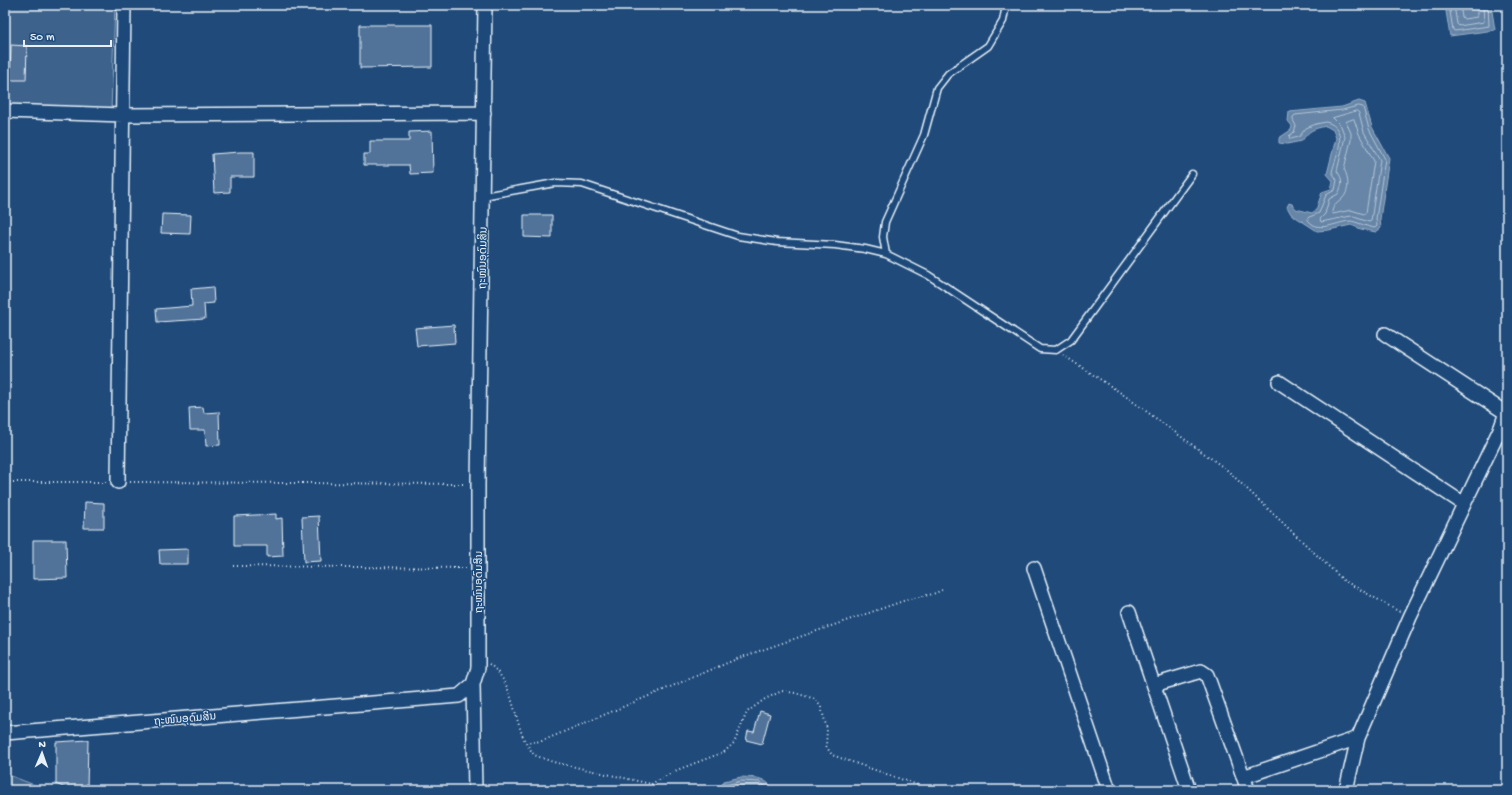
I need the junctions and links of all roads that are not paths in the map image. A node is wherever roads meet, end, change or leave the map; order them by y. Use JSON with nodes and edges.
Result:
{"nodes":[{"id":1,"x":124,"y":5,"type":"edge"},
{"id":2,"x":485,"y":5,"type":"edge"},
{"id":3,"x":1006,"y":5,"type":"edge"},
{"id":4,"x":5,"y":111,"type":"edge"},
{"id":5,"x":484,"y":113,"type":"junction"},
{"id":6,"x":123,"y":115,"type":"junction"},
{"id":7,"x":1192,"y":174,"type":"dead end"},
{"id":8,"x":483,"y":196,"type":"junction"},
{"id":9,"x":886,"y":254,"type":"junction"},
{"id":10,"x":1384,"y":334,"type":"dead end"},
{"id":11,"x":1279,"y":382,"type":"dead end"},
{"id":12,"x":1506,"y":412,"type":"edge"},
{"id":13,"x":118,"y":482,"type":"road end"},
{"id":14,"x":1464,"y":504,"type":"junction"},
{"id":15,"x":1034,"y":568,"type":"dead end"},
{"id":16,"x":1129,"y":612,"type":"dead end"},
{"id":17,"x":473,"y":684,"type":"junction"},
{"id":18,"x":1154,"y":685,"type":"junction"},
{"id":19,"x":5,"y":733,"type":"edge"},
{"id":20,"x":1358,"y":738,"type":"junction"},
{"id":21,"x":1243,"y":777,"type":"junction"},
{"id":22,"x":475,"y":790,"type":"edge"},
{"id":23,"x":1109,"y":790,"type":"edge"},
{"id":24,"x":1189,"y":790,"type":"edge"},
{"id":25,"x":1248,"y":790,"type":"edge"},
{"id":26,"x":1346,"y":790,"type":"edge"}],
"edges":[{"from":1,"to":6,"type":"street"},
{"from":2,"to":5,"type":"street","name":"ຖະໜົນອຸດົມສິນ"},
{"from":3,"to":9,"type":"lane"},
{"from":4,"to":6,"type":"street"},
{"from":5,"to":6,"type":"street"},
{"from":5,"to":8,"type":"street","name":"ຖະໜົນອຸດົມສິນ"},
{"from":6,"to":13,"type":"street"},
{"from":7,"to":9,"type":"lane"},
{"from":8,"to":9,"type":"lane"},
{"from":8,"to":17,"type":"street","name":"ຖະໜົນອຸດົມສິນ"},
{"from":10,"to":12,"type":"street"},
{"from":11,"to":14,"type":"street"},
{"from":12,"to":14,"type":"street"},
{"from":14,"to":20,"type":"street"},
{"from":15,"to":23,"type":"street"},
{"from":16,"to":18,"type":"street"},
{"from":17,"to":19,"type":"street","name":"ຖະໜົນອຸດົມສິນ"},
{"from":17,"to":22,"type":"street"},
{"from":18,"to":21,"type":"street"},
{"from":18,"to":24,"type":"street"},
{"from":20,"to":21,"type":"street"},
{"from":20,"to":26,"type":"street"},
{"from":21,"to":25,"type":"street"}]}
